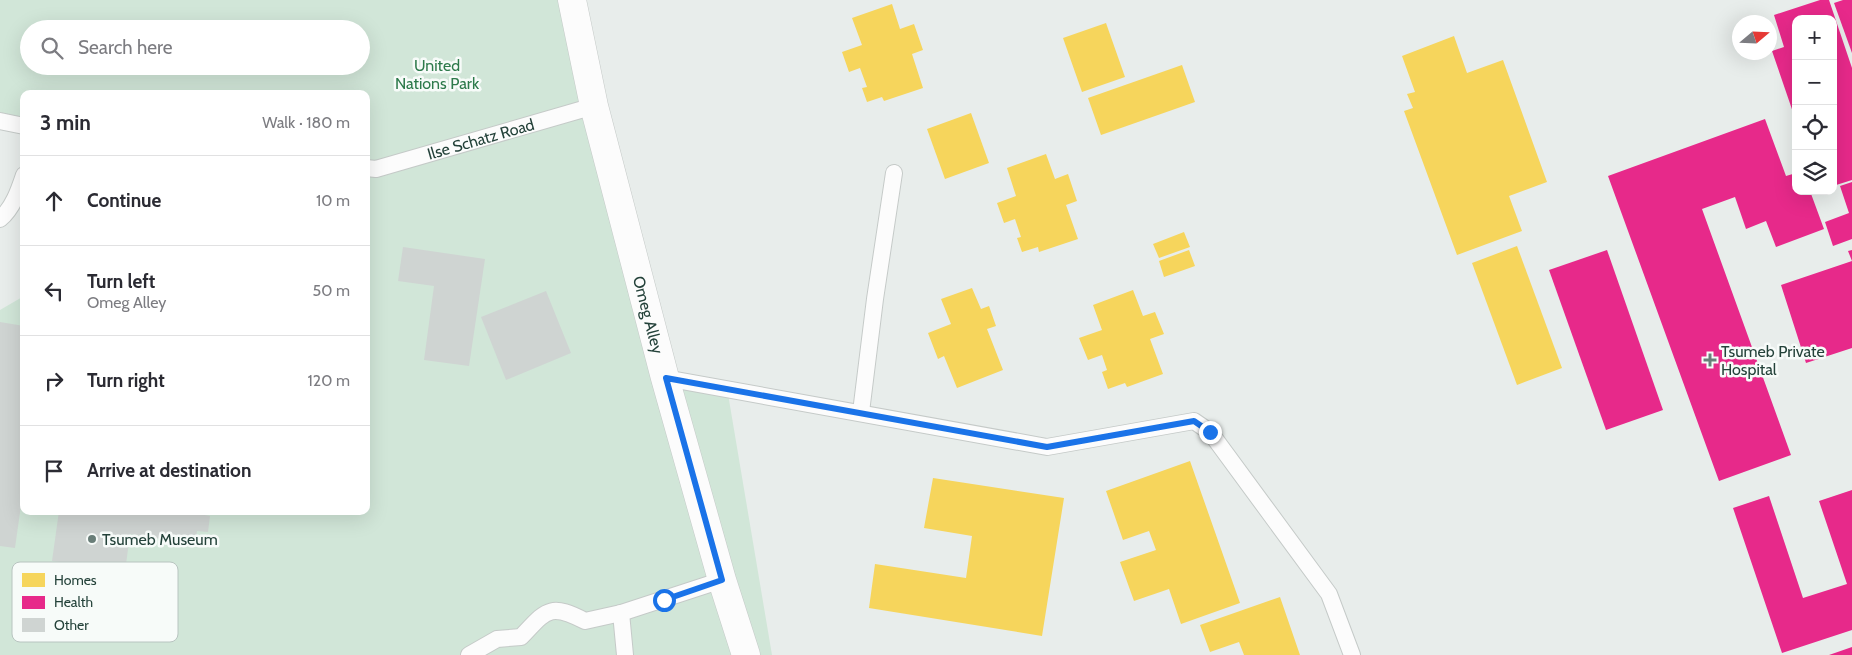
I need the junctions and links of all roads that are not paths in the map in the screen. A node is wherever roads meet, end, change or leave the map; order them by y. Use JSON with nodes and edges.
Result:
{"nodes":[{"id":1,"x":572,"y":0,"type":"edge"},
{"id":2,"x":594,"y":106,"type":"junction"},
{"id":3,"x":0,"y":121,"type":"edge"},
{"id":4,"x":20,"y":125,"type":"edge"},
{"id":5,"x":370,"y":168,"type":"edge"},
{"id":6,"x":894,"y":173,"type":"dead end"},
{"id":7,"x":20,"y":185,"type":"edge"},
{"id":8,"x":0,"y":219,"type":"edge"},
{"id":9,"x":666,"y":378,"type":"junction"},
{"id":10,"x":861,"y":412,"type":"junction"},
{"id":11,"x":722,"y":580,"type":"junction"},
{"id":12,"x":621,"y":613,"type":"junction"},
{"id":13,"x":469,"y":655,"type":"edge"},
{"id":14,"x":625,"y":655,"type":"edge"},
{"id":15,"x":746,"y":655,"type":"edge"},
{"id":16,"x":1352,"y":655,"type":"edge"}],
"edges":[{"from":1,"to":2,"type":"street","name":"Omeg Alley"},
{"from":2,"to":5,"type":"lane","name":"Ilse Schatz Road"},
{"from":2,"to":9,"type":"street","name":"Omeg Alley"},
{"from":3,"to":4,"type":"lane"},
{"from":6,"to":10,"type":"lane"},
{"from":7,"to":8,"type":"lane"},
{"from":9,"to":10,"type":"lane"},
{"from":9,"to":11,"type":"street","name":"Omeg Alley"},
{"from":10,"to":16,"type":"lane"},
{"from":11,"to":12,"type":"lane"},
{"from":11,"to":15,"type":"street","name":"Omeg Alley"},
{"from":12,"to":13,"type":"lane"},
{"from":12,"to":14,"type":"lane"}]}
